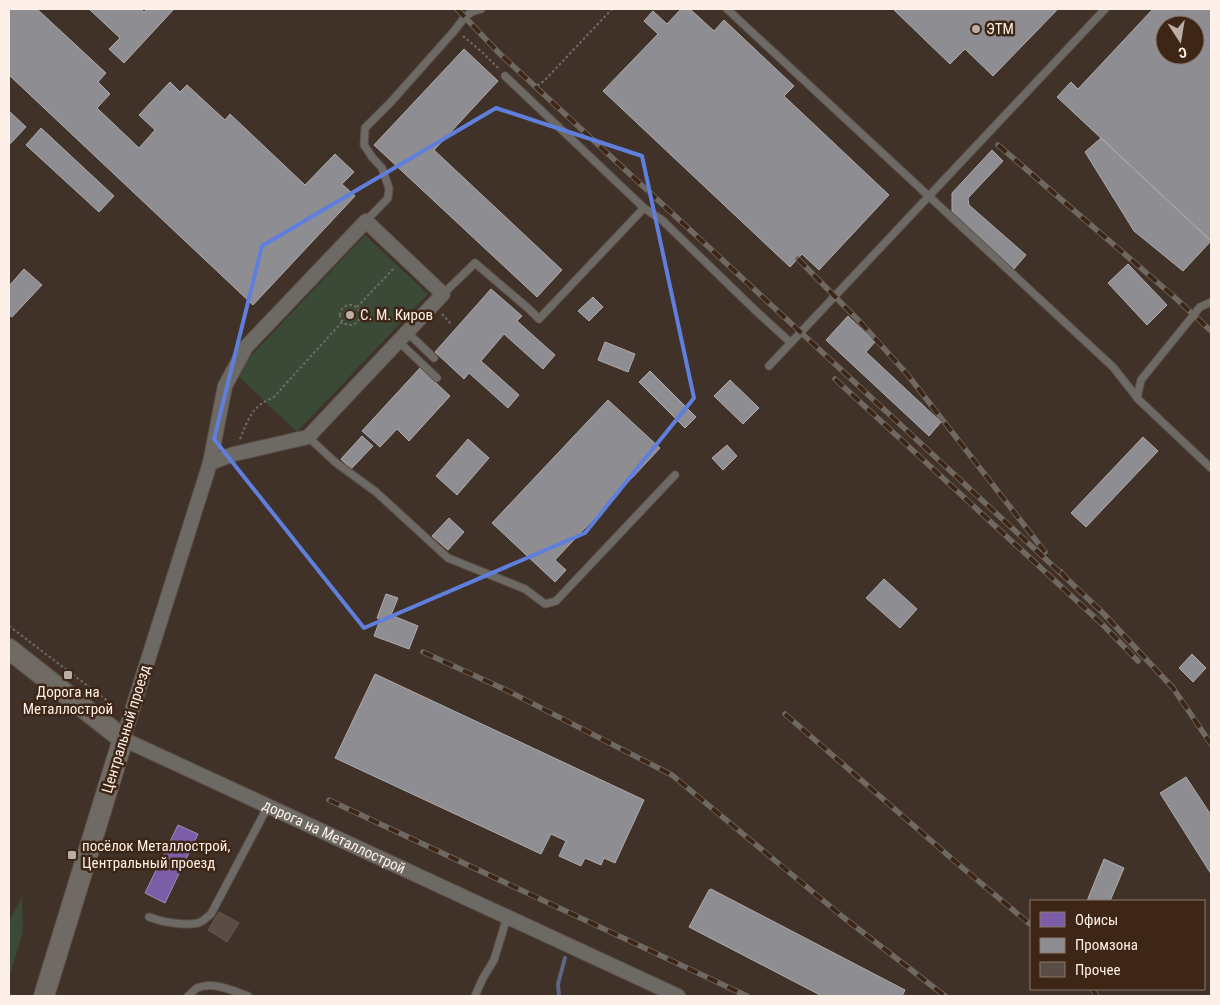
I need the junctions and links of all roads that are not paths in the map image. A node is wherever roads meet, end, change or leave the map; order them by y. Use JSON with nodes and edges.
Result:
{"nodes":[{"id":1,"x":481,"y":9,"type":"edge"},
{"id":2,"x":727,"y":9,"type":"edge"},
{"id":3,"x":1105,"y":9,"type":"edge"},
{"id":4,"x":505,"y":76,"type":"road end"},
{"id":5,"x":929,"y":196,"type":"junction"},
{"id":6,"x":644,"y":208,"type":"junction"},
{"id":7,"x":366,"y":220,"type":"junction"},
{"id":8,"x":443,"y":294,"type":"junction"},
{"id":9,"x":1211,"y":302,"type":"edge"},
{"id":10,"x":402,"y":337,"type":"junction"},
{"id":11,"x":791,"y":342,"type":"junction"},
{"id":12,"x":434,"y":358,"type":"dead end"},
{"id":13,"x":769,"y":366,"type":"dead end"},
{"id":14,"x":438,"y":378,"type":"dead end"},
{"id":15,"x":1137,"y":398,"type":"junction"},
{"id":16,"x":308,"y":437,"type":"junction"},
{"id":17,"x":210,"y":463,"type":"junction"},
{"id":18,"x":1211,"y":468,"type":"edge"},
{"id":19,"x":675,"y":476,"type":"dead end"},
{"id":20,"x":9,"y":649,"type":"edge"},
{"id":21,"x":123,"y":739,"type":"junction"},
{"id":22,"x":268,"y":806,"type":"junction"},
{"id":23,"x":149,"y":917,"type":"dead end"},
{"id":24,"x":507,"y":917,"type":"junction"},
{"id":25,"x":232,"y":993,"type":"edge"},
{"id":26,"x":44,"y":996,"type":"edge"},
{"id":27,"x":188,"y":996,"type":"edge"},
{"id":28,"x":248,"y":996,"type":"edge"},
{"id":29,"x":475,"y":996,"type":"edge"},
{"id":30,"x":678,"y":996,"type":"edge"}],
"edges":[{"from":1,"to":7,"type":"lane"},
{"from":2,"to":5,"type":"lane"},
{"from":3,"to":5,"type":"lane"},
{"from":4,"to":6,"type":"lane"},
{"from":5,"to":11,"type":"lane"},
{"from":5,"to":15,"type":"lane"},
{"from":6,"to":8,"type":"lane"},
{"from":6,"to":11,"type":"lane"},
{"from":7,"to":8,"type":"street"},
{"from":7,"to":17,"type":"street","name":"Центральный проезд"},
{"from":8,"to":10,"type":"street"},
{"from":9,"to":15,"type":"lane"},
{"from":10,"to":12,"type":"lane"},
{"from":10,"to":14,"type":"lane"},
{"from":10,"to":16,"type":"street"},
{"from":11,"to":13,"type":"lane"},
{"from":15,"to":18,"type":"lane"},
{"from":16,"to":17,"type":"street"},
{"from":16,"to":19,"type":"lane"},
{"from":17,"to":21,"type":"street","name":"Центральный проезд"},
{"from":20,"to":21,"type":"street","name":"дорога на Металлострой"},
{"from":21,"to":22,"type":"street","name":"дорога на Металлострой"},
{"from":21,"to":26,"type":"street","name":"Центральный проезд"},
{"from":22,"to":23,"type":"lane"},
{"from":22,"to":24,"type":"street","name":"дорога на Металлострой"},
{"from":24,"to":29,"type":"lane"},
{"from":24,"to":30,"type":"street","name":"дорога на Металлострой"},
{"from":25,"to":27,"type":"lane"},
{"from":25,"to":28,"type":"lane"}]}
